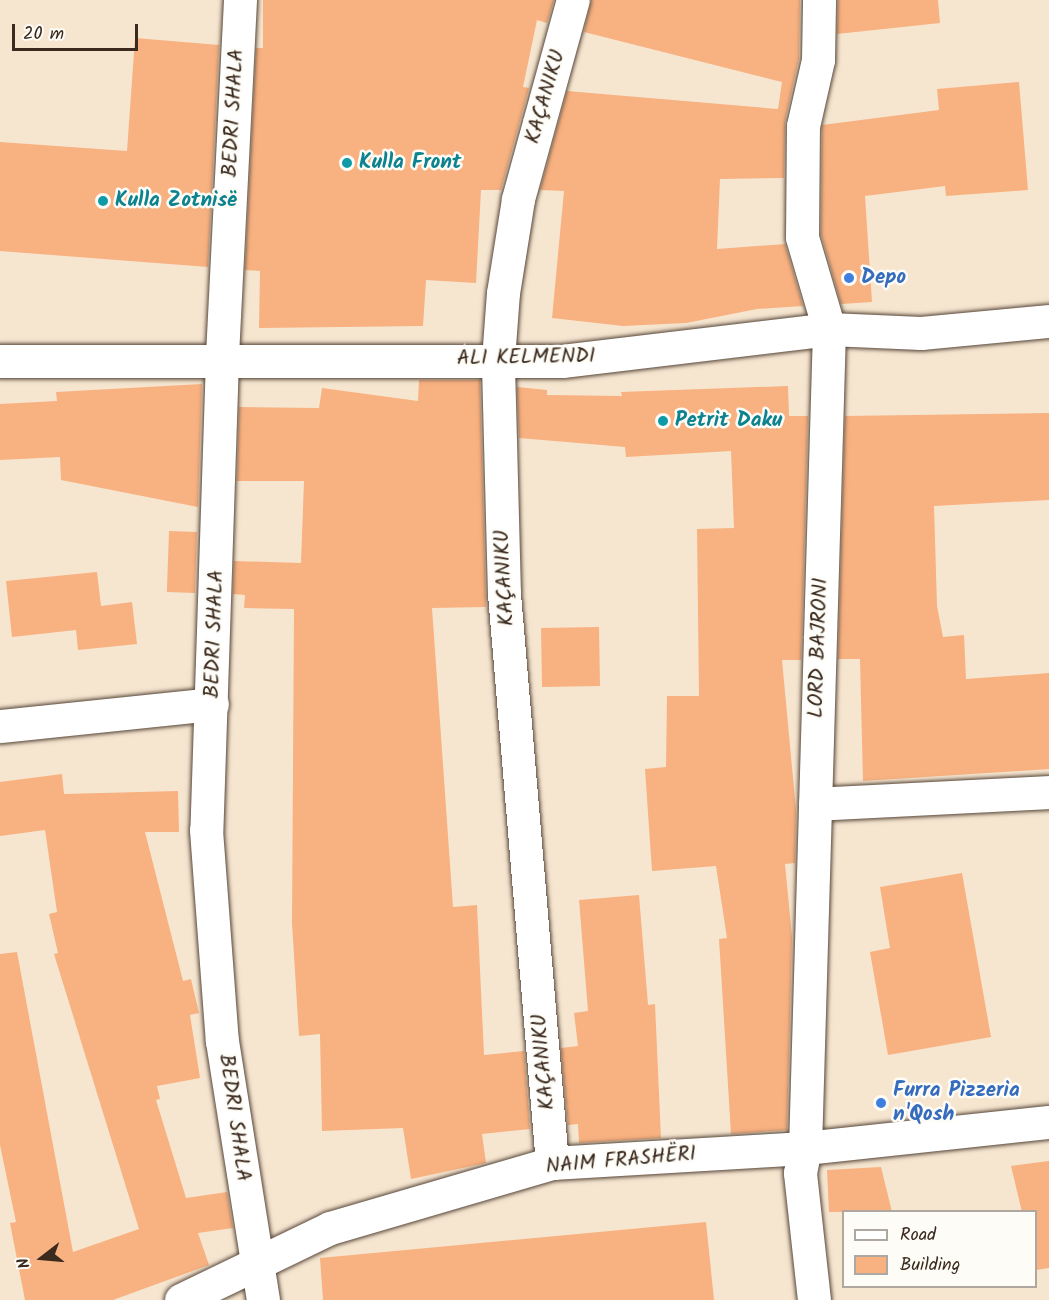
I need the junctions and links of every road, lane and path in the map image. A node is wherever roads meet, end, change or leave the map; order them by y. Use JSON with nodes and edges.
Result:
{"nodes":[{"id":1,"x":240,"y":0,"type":"edge"},
{"id":2,"x":573,"y":0,"type":"edge"},
{"id":3,"x":819,"y":0,"type":"edge"},
{"id":4,"x":1049,"y":321,"type":"edge"},
{"id":5,"x":829,"y":329,"type":"junction"},
{"id":6,"x":222,"y":359,"type":"junction"},
{"id":7,"x":498,"y":359,"type":"junction"},
{"id":8,"x":0,"y":361,"type":"edge"},
{"id":9,"x":212,"y":704,"type":"junction"},
{"id":10,"x":0,"y":726,"type":"edge"},
{"id":11,"x":1049,"y":792,"type":"edge"},
{"id":12,"x":814,"y":804,"type":"junction"},
{"id":13,"x":1049,"y":1122,"type":"edge"},
{"id":14,"x":805,"y":1148,"type":"junction"},
{"id":15,"x":552,"y":1163,"type":"junction"},
{"id":16,"x":257,"y":1265,"type":"junction"},
{"id":17,"x":181,"y":1300,"type":"edge"},
{"id":18,"x":263,"y":1300,"type":"edge"},
{"id":19,"x":814,"y":1300,"type":"edge"}],
"edges":[{"from":1,"to":6,"type":"street","name":"BEDRI SHALA"},
{"from":2,"to":7,"type":"street","name":"KAÇANIKU"},
{"from":3,"to":5,"type":"street","name":"LORD BAJRONI"},
{"from":4,"to":5,"type":"street","name":"ALI KELMENDI"},
{"from":5,"to":7,"type":"street","name":"ALI KELMENDI"},
{"from":5,"to":12,"type":"street","name":"LORD BAJRONI"},
{"from":6,"to":7,"type":"street","name":"ALI KELMENDI"},
{"from":6,"to":8,"type":"street","name":"ALI KELMENDI"},
{"from":6,"to":9,"type":"street","name":"BEDRI SHALA"},
{"from":7,"to":15,"type":"street","name":"KAÇANIKU"},
{"from":9,"to":10,"type":"street"},
{"from":9,"to":16,"type":"street","name":"BEDRI SHALA"},
{"from":11,"to":12,"type":"street"},
{"from":12,"to":14,"type":"street","name":"LORD BAJRONI"},
{"from":13,"to":14,"type":"street","name":"NAIM FRASHËRI"},
{"from":14,"to":15,"type":"street","name":"NAIM FRASHËRI"},
{"from":14,"to":19,"type":"street","name":"LORD BAJRONI"},
{"from":15,"to":16,"type":"street","name":"NAIM FRASHËRI"},
{"from":16,"to":17,"type":"street","name":"NAIM FRASHËRI"},
{"from":16,"to":18,"type":"street","name":"BEDRI SHALA"}]}
